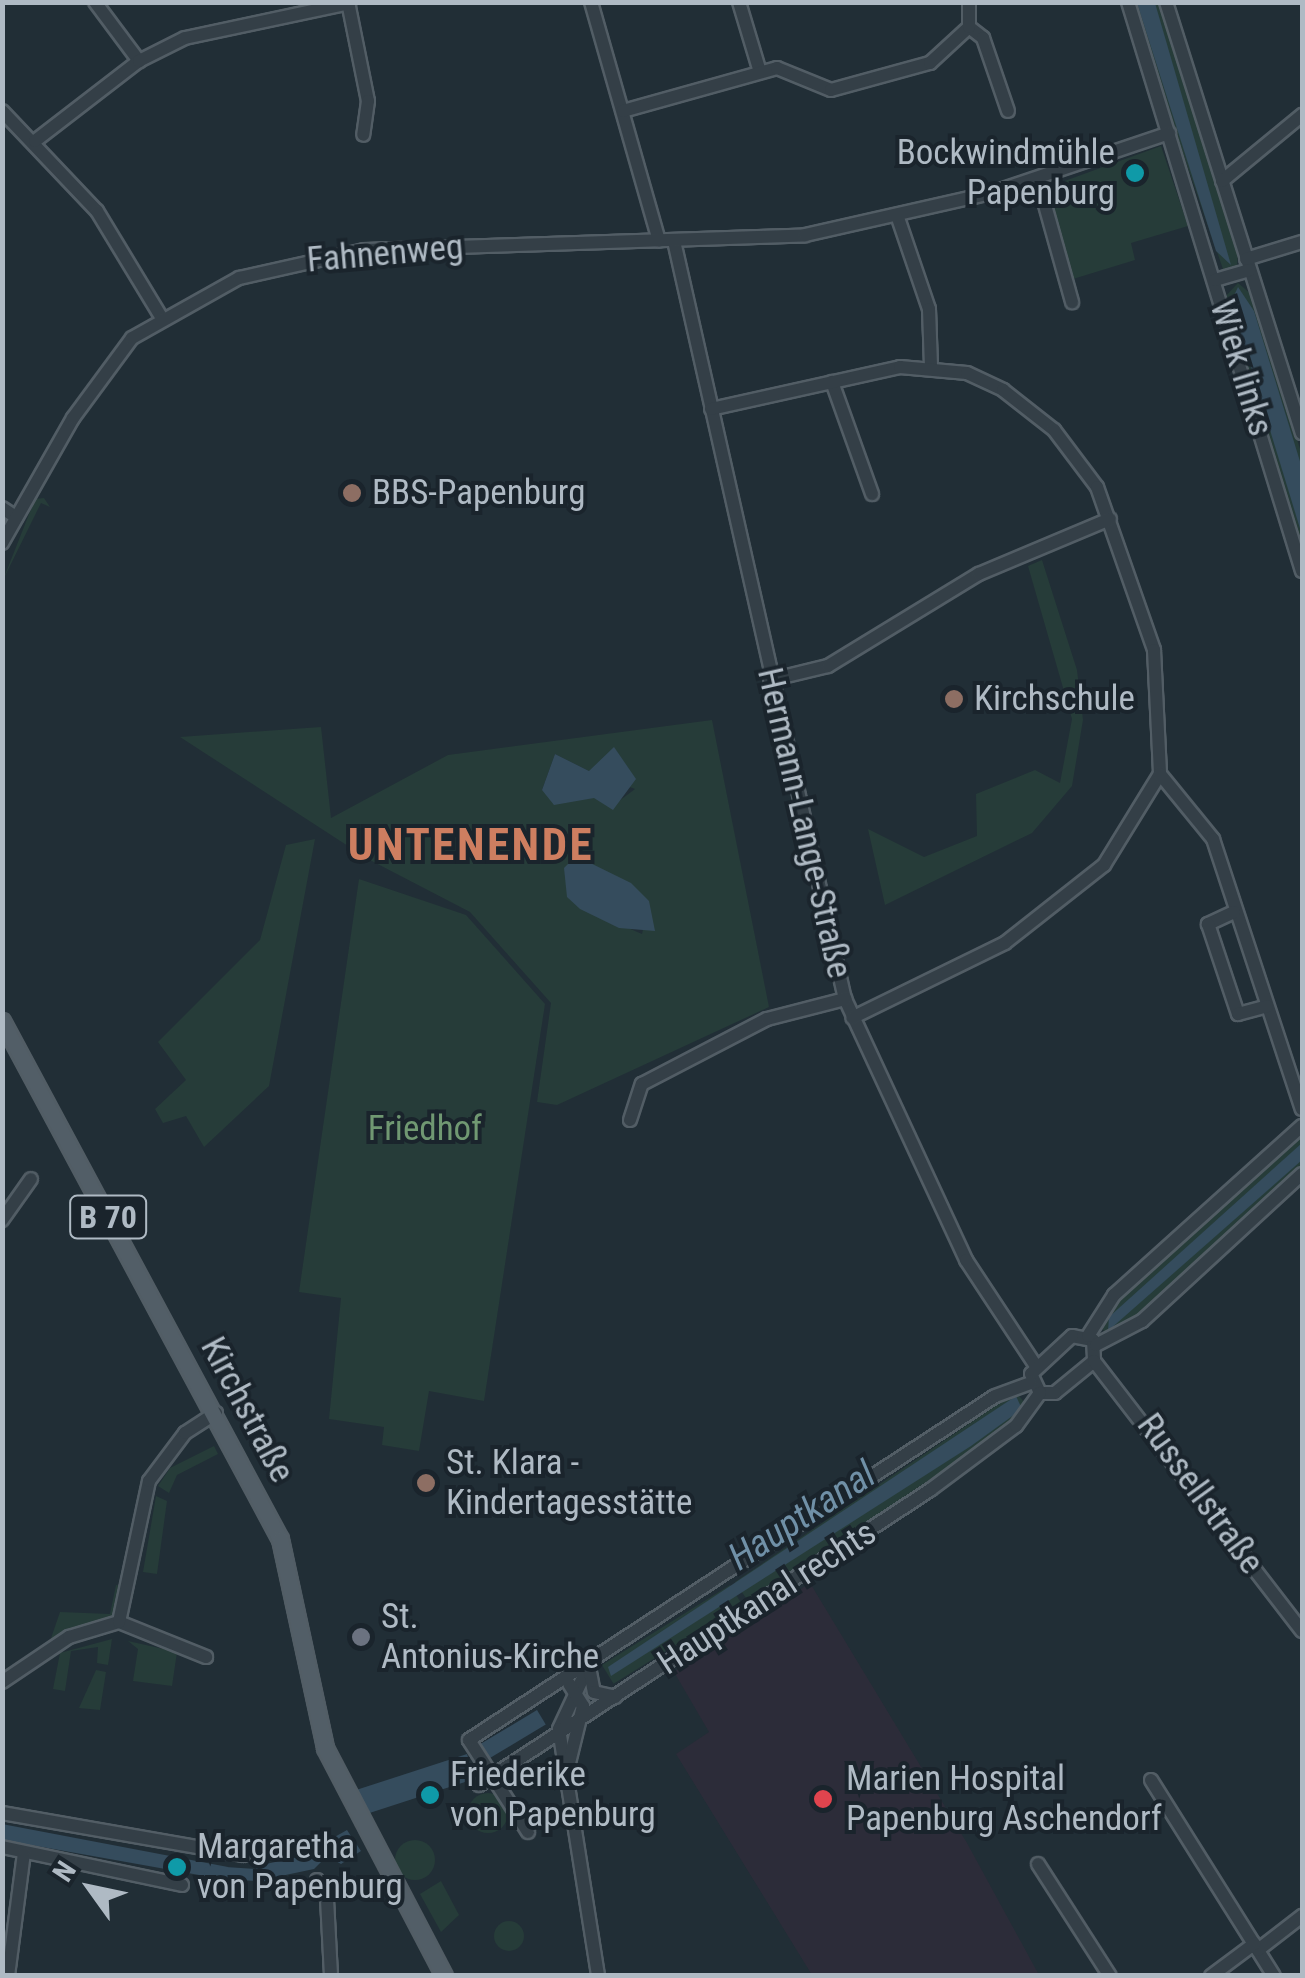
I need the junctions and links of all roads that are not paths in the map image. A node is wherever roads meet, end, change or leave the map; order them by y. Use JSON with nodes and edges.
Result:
{"nodes":[{"id":1,"x":95,"y":2,"type":"edge"},
{"id":2,"x":591,"y":2,"type":"edge"},
{"id":3,"x":738,"y":2,"type":"edge"},
{"id":4,"x":970,"y":2,"type":"edge"},
{"id":5,"x":1128,"y":2,"type":"edge"},
{"id":6,"x":1166,"y":2,"type":"edge"},
{"id":7,"x":349,"y":3,"type":"edge"},
{"id":8,"x":970,"y":27,"type":"junction"},
{"id":9,"x":138,"y":61,"type":"junction"},
{"id":10,"x":760,"y":72,"type":"junction"},
{"id":11,"x":2,"y":110,"type":"edge"},
{"id":12,"x":1008,"y":111,"type":"dead end"},
{"id":13,"x":623,"y":112,"type":"junction"},
{"id":14,"x":1302,"y":115,"type":"edge"},
{"id":15,"x":1169,"y":133,"type":"junction"},
{"id":16,"x":363,"y":135,"type":"dead end"},
{"id":17,"x":35,"y":142,"type":"junction"},
{"id":18,"x":1038,"y":180,"type":"junction"},
{"id":19,"x":1222,"y":181,"type":"junction"},
{"id":20,"x":897,"y":215,"type":"junction"},
{"id":21,"x":666,"y":241,"type":"junction"},
{"id":22,"x":1302,"y":242,"type":"edge"},
{"id":23,"x":1248,"y":264,"type":"junction"},
{"id":24,"x":1215,"y":280,"type":"junction"},
{"id":25,"x":1072,"y":302,"type":"dead end"},
{"id":26,"x":160,"y":315,"type":"junction"},
{"id":27,"x":931,"y":366,"type":"junction"},
{"id":28,"x":832,"y":382,"type":"junction"},
{"id":29,"x":711,"y":409,"type":"junction"},
{"id":30,"x":1302,"y":433,"type":"edge"},
{"id":31,"x":872,"y":494,"type":"dead end"},
{"id":32,"x":2,"y":508,"type":"edge"},
{"id":33,"x":16,"y":517,"type":"junction"},
{"id":34,"x":1110,"y":519,"type":"junction"},
{"id":35,"x":2,"y":543,"type":"edge"},
{"id":36,"x":1302,"y":571,"type":"edge"},
{"id":37,"x":770,"y":680,"type":"junction"},
{"id":38,"x":1160,"y":774,"type":"junction"},
{"id":39,"x":1234,"y":912,"type":"junction"},
{"id":40,"x":845,"y":999,"type":"junction"},
{"id":41,"x":1267,"y":1006,"type":"junction"},
{"id":42,"x":852,"y":1018,"type":"junction"},
{"id":43,"x":2,"y":1021,"type":"edge"},
{"id":44,"x":1302,"y":1109,"type":"edge"},
{"id":45,"x":630,"y":1120,"type":"dead end"},
{"id":46,"x":1302,"y":1126,"type":"edge"},
{"id":47,"x":1302,"y":1174,"type":"edge"},
{"id":48,"x":30,"y":1180,"type":"dead end"},
{"id":49,"x":2,"y":1220,"type":"edge"},
{"id":50,"x":1092,"y":1340,"type":"junction"},
{"id":51,"x":1094,"y":1361,"type":"junction"},
{"id":52,"x":1036,"y":1366,"type":"junction"},
{"id":53,"x":1035,"y":1388,"type":"junction"},
{"id":54,"x":216,"y":1413,"type":"junction"},
{"id":55,"x":119,"y":1622,"type":"junction"},
{"id":56,"x":1302,"y":1631,"type":"edge"},
{"id":57,"x":206,"y":1657,"type":"dead end"},
{"id":58,"x":589,"y":1664,"type":"junction"},
{"id":59,"x":2,"y":1682,"type":"edge"},
{"id":60,"x":568,"y":1684,"type":"junction"},
{"id":61,"x":616,"y":1697,"type":"junction"},
{"id":62,"x":580,"y":1720,"type":"junction"},
{"id":63,"x":559,"y":1729,"type":"junction"},
{"id":64,"x":567,"y":1772,"type":"junction"},
{"id":65,"x":492,"y":1775,"type":"junction"},
{"id":66,"x":1151,"y":1780,"type":"dead end"},
{"id":67,"x":480,"y":1785,"type":"dead end"},
{"id":68,"x":2,"y":1813,"type":"edge"},
{"id":69,"x":528,"y":1832,"type":"dead end"},
{"id":70,"x":2,"y":1847,"type":"edge"},
{"id":71,"x":24,"y":1852,"type":"junction"},
{"id":72,"x":243,"y":1856,"type":"dead end"},
{"id":73,"x":1038,"y":1864,"type":"dead end"},
{"id":74,"x":317,"y":1880,"type":"dead end"},
{"id":75,"x":182,"y":1885,"type":"dead end"},
{"id":76,"x":1302,"y":1916,"type":"edge"},
{"id":77,"x":1256,"y":1947,"type":"junction"},
{"id":78,"x":8,"y":1976,"type":"edge"},
{"id":79,"x":331,"y":1976,"type":"edge"},
{"id":80,"x":444,"y":1976,"type":"edge"},
{"id":81,"x":598,"y":1976,"type":"edge"},
{"id":82,"x":1110,"y":1976,"type":"edge"},
{"id":83,"x":1210,"y":1976,"type":"edge"},
{"id":84,"x":1274,"y":1976,"type":"edge"}],
"edges":[{"from":1,"to":9,"type":"street"},
{"from":2,"to":13,"type":"street","name":"Hermann-Lange-Straße"},
{"from":3,"to":10,"type":"street"},
{"from":4,"to":8,"type":"street"},
{"from":5,"to":15,"type":"street","name":"Wiek links"},
{"from":6,"to":19,"type":"street"},
{"from":7,"to":9,"type":"street"},
{"from":7,"to":16,"type":"street"},
{"from":8,"to":10,"type":"street"},
{"from":8,"to":12,"type":"street"},
{"from":9,"to":17,"type":"street"},
{"from":10,"to":13,"type":"street"},
{"from":11,"to":17,"type":"street"},
{"from":13,"to":21,"type":"street","name":"Hermann-Lange-Straße"},
{"from":14,"to":19,"type":"street"},
{"from":15,"to":18,"type":"street","name":"Fahnenweg"},
{"from":15,"to":24,"type":"street","name":"Wiek links"},
{"from":17,"to":26,"type":"street"},
{"from":18,"to":20,"type":"street","name":"Fahnenweg"},
{"from":18,"to":25,"type":"street"},
{"from":19,"to":23,"type":"street"},
{"from":20,"to":21,"type":"street","name":"Fahnenweg"},
{"from":20,"to":27,"type":"street"},
{"from":21,"to":26,"type":"street","name":"Fahnenweg"},
{"from":21,"to":29,"type":"street","name":"Hermann-Lange-Straße"},
{"from":22,"to":23,"type":"street","name":"Wiek links"},
{"from":23,"to":24,"type":"street","name":"Wiek links"},
{"from":23,"to":30,"type":"street"},
{"from":24,"to":36,"type":"street","name":"Wiek links"},
{"from":26,"to":33,"type":"street","name":"Fahnenweg"},
{"from":27,"to":28,"type":"street"},
{"from":27,"to":34,"type":"street"},
{"from":28,"to":29,"type":"street"},
{"from":28,"to":31,"type":"street"},
{"from":29,"to":37,"type":"street","name":"Hermann-Lange-Straße"},
{"from":32,"to":33,"type":"street"},
{"from":33,"to":35,"type":"street","name":"Fahnenweg"},
{"from":34,"to":37,"type":"street"},
{"from":34,"to":38,"type":"street"},
{"from":37,"to":40,"type":"street","name":"Hermann-Lange-Straße"},
{"from":38,"to":39,"type":"street"},
{"from":38,"to":42,"type":"street"},
{"from":39,"to":41,"type":"street"},
{"from":39,"to":41,"type":"street"},
{"from":40,"to":42,"type":"street","name":"Hermann-Lange-Straße"},
{"from":40,"to":45,"type":"street"},
{"from":41,"to":44,"type":"street"},
{"from":42,"to":52,"type":"street","name":"Hermann-Lange-Straße"},
{"from":43,"to":54,"type":"main road","name":"Kirchstraße","number":"B 70"},
{"from":46,"to":50,"type":"street"},
{"from":47,"to":50,"type":"street"},
{"from":48,"to":49,"type":"street"},
{"from":50,"to":51,"type":"street"},
{"from":50,"to":52,"type":"street"},
{"from":51,"to":53,"type":"street"},
{"from":51,"to":56,"type":"street","name":"Russellstraße"},
{"from":52,"to":53,"type":"street"},
{"from":53,"to":58,"type":"street"},
{"from":53,"to":61,"type":"street","name":"Hauptkanal rechts"},
{"from":54,"to":55,"type":"street"},
{"from":54,"to":80,"type":"main road","name":"Kirchstraße","number":"B 70"},
{"from":55,"to":57,"type":"street"},
{"from":55,"to":59,"type":"street"},
{"from":58,"to":60,"type":"street"},
{"from":58,"to":61,"type":"street"},
{"from":60,"to":62,"type":"street"},
{"from":60,"to":63,"type":"street"},
{"from":60,"to":65,"type":"street"},
{"from":61,"to":62,"type":"street","name":"Hauptkanal rechts"},
{"from":62,"to":63,"type":"street","name":"Hauptkanal rechts"},
{"from":62,"to":64,"type":"street"},
{"from":63,"to":64,"type":"street"},
{"from":63,"to":65,"type":"street","name":"Hauptkanal rechts"},
{"from":64,"to":81,"type":"street"},
{"from":65,"to":67,"type":"street","name":"Hauptkanal rechts"},
{"from":65,"to":69,"type":"street"},
{"from":66,"to":77,"type":"street"},
{"from":68,"to":72,"type":"street"},
{"from":70,"to":71,"type":"street"},
{"from":71,"to":75,"type":"street"},
{"from":71,"to":78,"type":"street"},
{"from":73,"to":82,"type":"street"},
{"from":74,"to":79,"type":"street"},
{"from":76,"to":77,"type":"street"},
{"from":77,"to":83,"type":"street"},
{"from":77,"to":84,"type":"street"}]}
